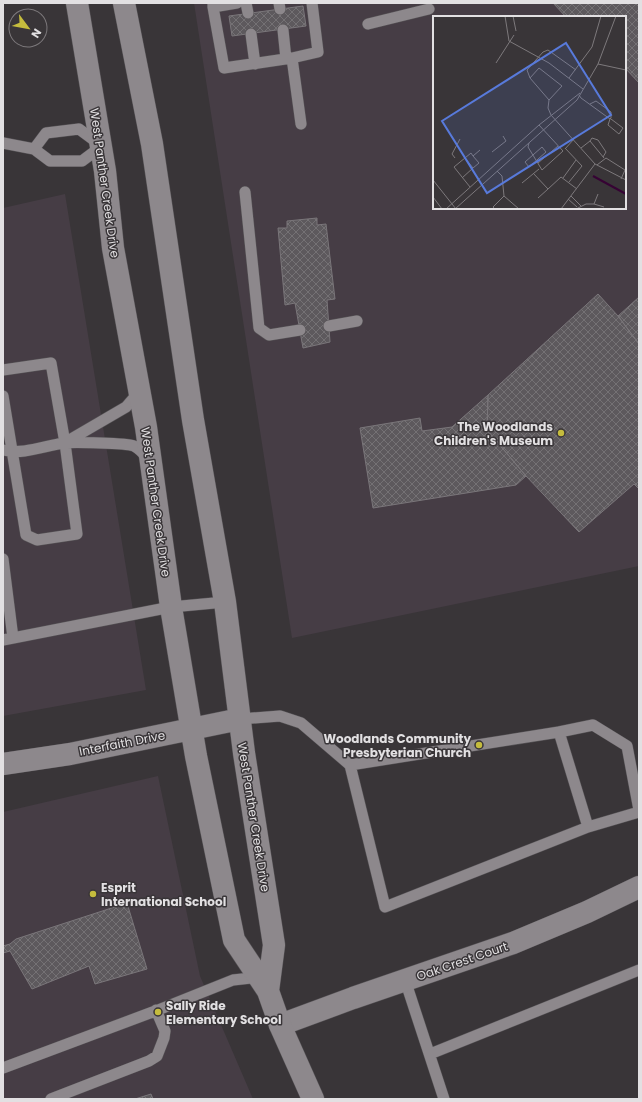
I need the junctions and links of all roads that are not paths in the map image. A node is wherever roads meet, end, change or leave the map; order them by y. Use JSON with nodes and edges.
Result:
{"nodes":[{"id":1,"x":77,"y":3,"type":"edge"},
{"id":2,"x":124,"y":3,"type":"edge"},
{"id":3,"x":237,"y":3,"type":"edge"},
{"id":4,"x":312,"y":3,"type":"edge"},
{"id":5,"x":213,"y":5,"type":"edge"},
{"id":6,"x":431,"y":10,"type":"edge"},
{"id":7,"x":368,"y":24,"type":"dead end"},
{"id":8,"x":283,"y":30,"type":"dead end"},
{"id":9,"x":251,"y":34,"type":"dead end"},
{"id":10,"x":289,"y":58,"type":"junction"},
{"id":11,"x":255,"y":64,"type":"junction"},
{"id":12,"x":301,"y":124,"type":"dead end"},
{"id":13,"x":3,"y":143,"type":"edge"},
{"id":14,"x":102,"y":146,"type":"junction"},
{"id":15,"x":34,"y":150,"type":"junction"},
{"id":16,"x":245,"y":192,"type":"dead end"},
{"id":17,"x":357,"y":321,"type":"dead end"},
{"id":18,"x":328,"y":326,"type":"dead end"},
{"id":19,"x":300,"y":330,"type":"dead end"},
{"id":20,"x":3,"y":370,"type":"edge"},
{"id":21,"x":139,"y":392,"type":"junction"},
{"id":22,"x":3,"y":396,"type":"edge"},
{"id":23,"x":65,"y":443,"type":"junction"},
{"id":24,"x":8,"y":451,"type":"edge"},
{"id":25,"x":151,"y":463,"type":"junction"},
{"id":26,"x":3,"y":559,"type":"edge"},
{"id":27,"x":225,"y":602,"type":"junction"},
{"id":28,"x":171,"y":607,"type":"junction"},
{"id":29,"x":8,"y":639,"type":"edge"},
{"id":30,"x":240,"y":719,"type":"junction"},
{"id":31,"x":192,"y":729,"type":"junction"},
{"id":32,"x":559,"y":732,"type":"junction"},
{"id":33,"x":3,"y":764,"type":"edge"},
{"id":34,"x":350,"y":765,"type":"junction"},
{"id":35,"x":639,"y":811,"type":"edge"},
{"id":36,"x":588,"y":827,"type":"junction"},
{"id":37,"x":639,"y":887,"type":"edge"},
{"id":38,"x":639,"y":970,"type":"edge"},
{"id":39,"x":404,"y":980,"type":"junction"},
{"id":40,"x":266,"y":981,"type":"junction"},
{"id":41,"x":156,"y":1010,"type":"junction"},
{"id":42,"x":280,"y":1025,"type":"junction"},
{"id":43,"x":430,"y":1054,"type":"junction"},
{"id":44,"x":3,"y":1068,"type":"edge"},
{"id":45,"x":51,"y":1099,"type":"edge"},
{"id":46,"x":313,"y":1099,"type":"edge"},
{"id":47,"x":444,"y":1099,"type":"edge"}],
"edges":[{"from":1,"to":14,"type":"street","name":"West Panther Creek Drive"},
{"from":2,"to":27,"type":"street","name":"West Panther Creek Drive"},
{"from":3,"to":5,"type":"lane"},
{"from":4,"to":10,"type":"lane"},
{"from":5,"to":11,"type":"lane"},
{"from":6,"to":7,"type":"lane"},
{"from":8,"to":10,"type":"lane"},
{"from":9,"to":11,"type":"lane"},
{"from":10,"to":11,"type":"lane"},
{"from":10,"to":12,"type":"lane"},
{"from":13,"to":15,"type":"lane"},
{"from":14,"to":15,"type":"lane"},
{"from":14,"to":15,"type":"lane"},
{"from":14,"to":21,"type":"street","name":"West Panther Creek Drive"},
{"from":16,"to":19,"type":"lane"},
{"from":17,"to":18,"type":"lane"},
{"from":20,"to":23,"type":"lane"},
{"from":21,"to":23,"type":"lane"},
{"from":21,"to":25,"type":"street","name":"West Panther Creek Drive"},
{"from":22,"to":24,"type":"lane"},
{"from":23,"to":24,"type":"lane"},
{"from":23,"to":24,"type":"lane"},
{"from":23,"to":25,"type":"lane"},
{"from":25,"to":28,"type":"street","name":"West Panther Creek Drive"},
{"from":26,"to":29,"type":"lane"},
{"from":27,"to":28,"type":"lane"},
{"from":27,"to":30,"type":"street","name":"West Panther Creek Drive"},
{"from":28,"to":29,"type":"lane"},
{"from":28,"to":31,"type":"street","name":"West Panther Creek Drive"},
{"from":30,"to":31,"type":"street","name":"Interfaith Drive"},
{"from":30,"to":34,"type":"lane"},
{"from":30,"to":40,"type":"street","name":"West Panther Creek Drive"},
{"from":31,"to":33,"type":"street","name":"Interfaith Drive"},
{"from":31,"to":40,"type":"street","name":"West Panther Creek Drive"},
{"from":32,"to":34,"type":"lane"},
{"from":32,"to":35,"type":"lane"},
{"from":32,"to":36,"type":"lane"},
{"from":34,"to":36,"type":"lane"},
{"from":35,"to":36,"type":"lane"},
{"from":37,"to":39,"type":"street","name":"Oak Crest Court"},
{"from":38,"to":43,"type":"lane"},
{"from":39,"to":42,"type":"street","name":"Oak Crest Court"},
{"from":39,"to":43,"type":"lane"},
{"from":40,"to":41,"type":"lane"},
{"from":40,"to":42,"type":"street","name":"West Panther Creek Drive"},
{"from":41,"to":44,"type":"lane"},
{"from":41,"to":45,"type":"lane"},
{"from":42,"to":46,"type":"street","name":"West Panther Creek Drive"},
{"from":43,"to":47,"type":"lane"}]}
